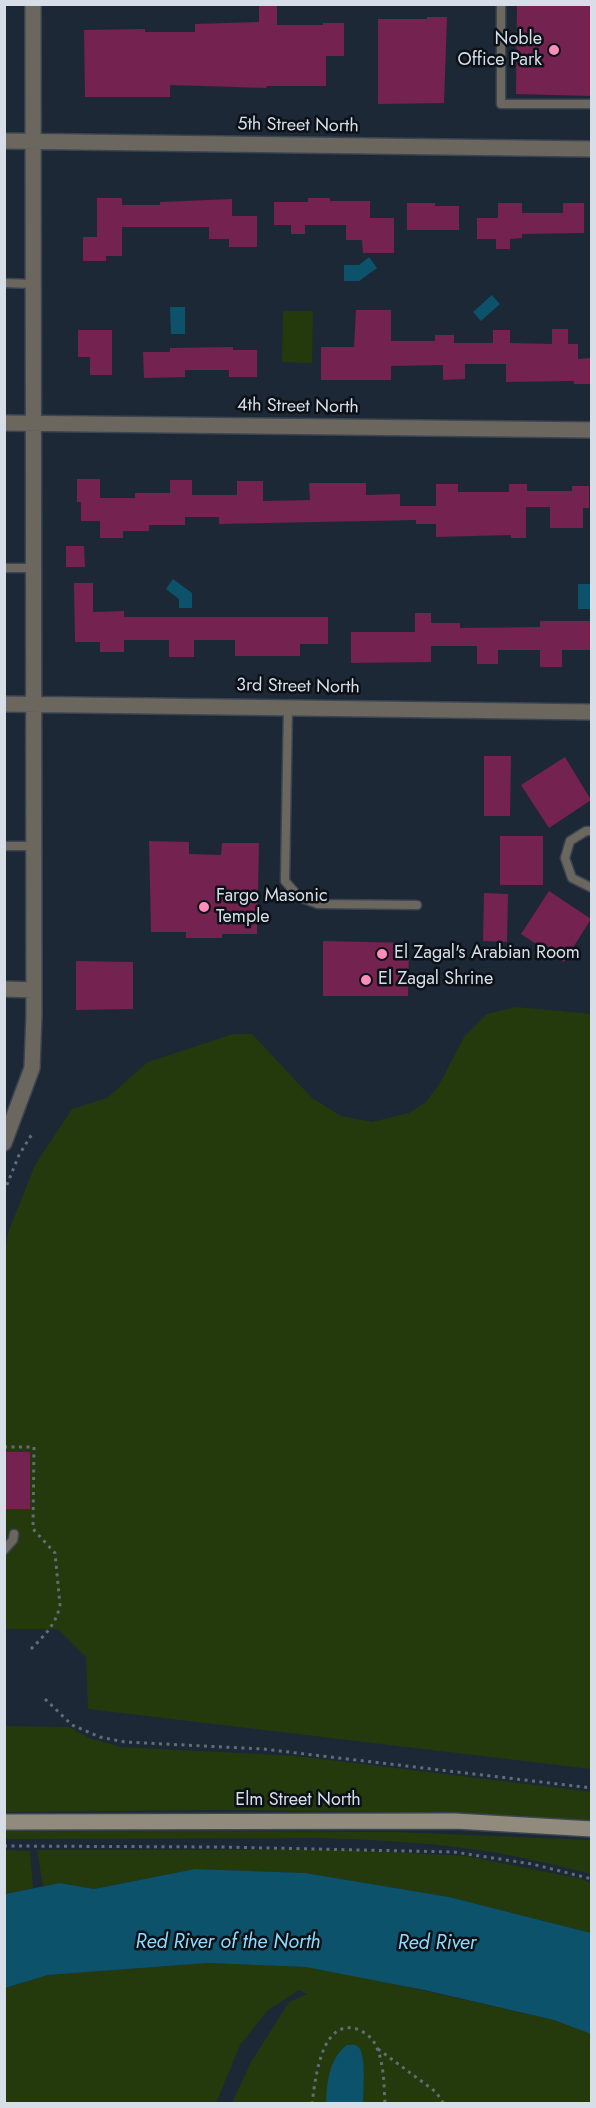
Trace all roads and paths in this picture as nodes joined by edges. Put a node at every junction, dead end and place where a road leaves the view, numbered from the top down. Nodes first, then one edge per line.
1 (33, 4) edge
2 (501, 4) edge
3 (591, 104) edge
4 (4, 141) edge
5 (33, 142) junction
6 (591, 149) edge
7 (4, 283) edge
8 (33, 284) junction
9 (4, 423) edge
10 (34, 423) junction
11 (591, 430) edge
12 (4, 568) edge
13 (33, 568) junction
14 (4, 704) edge
15 (33, 704) junction
16 (288, 706) junction
17 (591, 712) edge
18 (591, 831) edge
19 (4, 846) edge
20 (34, 846) junction
21 (591, 888) edge
22 (417, 905) dead end
23 (4, 989) edge
24 (34, 990) junction
25 (32, 1134) dead end
26 (6, 1135) edge
27 (4, 1192) edge
28 (4, 1447) edge
29 (14, 1534) dead end
30 (4, 1550) edge
31 (29, 1651) dead end
32 (45, 1700) dead end
33 (591, 1788) edge
34 (4, 1822) edge
35 (591, 1829) edge
36 (4, 1846) edge
37 (591, 1879) edge
38 (377, 2048) junction
39 (312, 2103) edge
40 (385, 2103) edge
41 (444, 2103) edge

1 - 5 street
2 - 3 lane
4 - 5 street, 5th Street North
5 - 6 street, 5th Street North
5 - 8 street
7 - 8 lane
8 - 10 street
9 - 10 street, 4th Street North
10 - 11 street, 4th Street North
10 - 13 street
12 - 13 lane
13 - 15 street
14 - 15 street, 3rd Street North
15 - 16 street, 3rd Street North
15 - 20 street
16 - 17 street, 3rd Street North
16 - 22 lane
18 - 21 lane
19 - 20 lane
20 - 24 street
23 - 24 street
24 - 26 street
25 - 27 path
28 - 31 path
29 - 30 lane
32 - 33 path
34 - 35 street, Elm Street North
36 - 37 path
38 - 39 path
38 - 40 path
38 - 41 path

